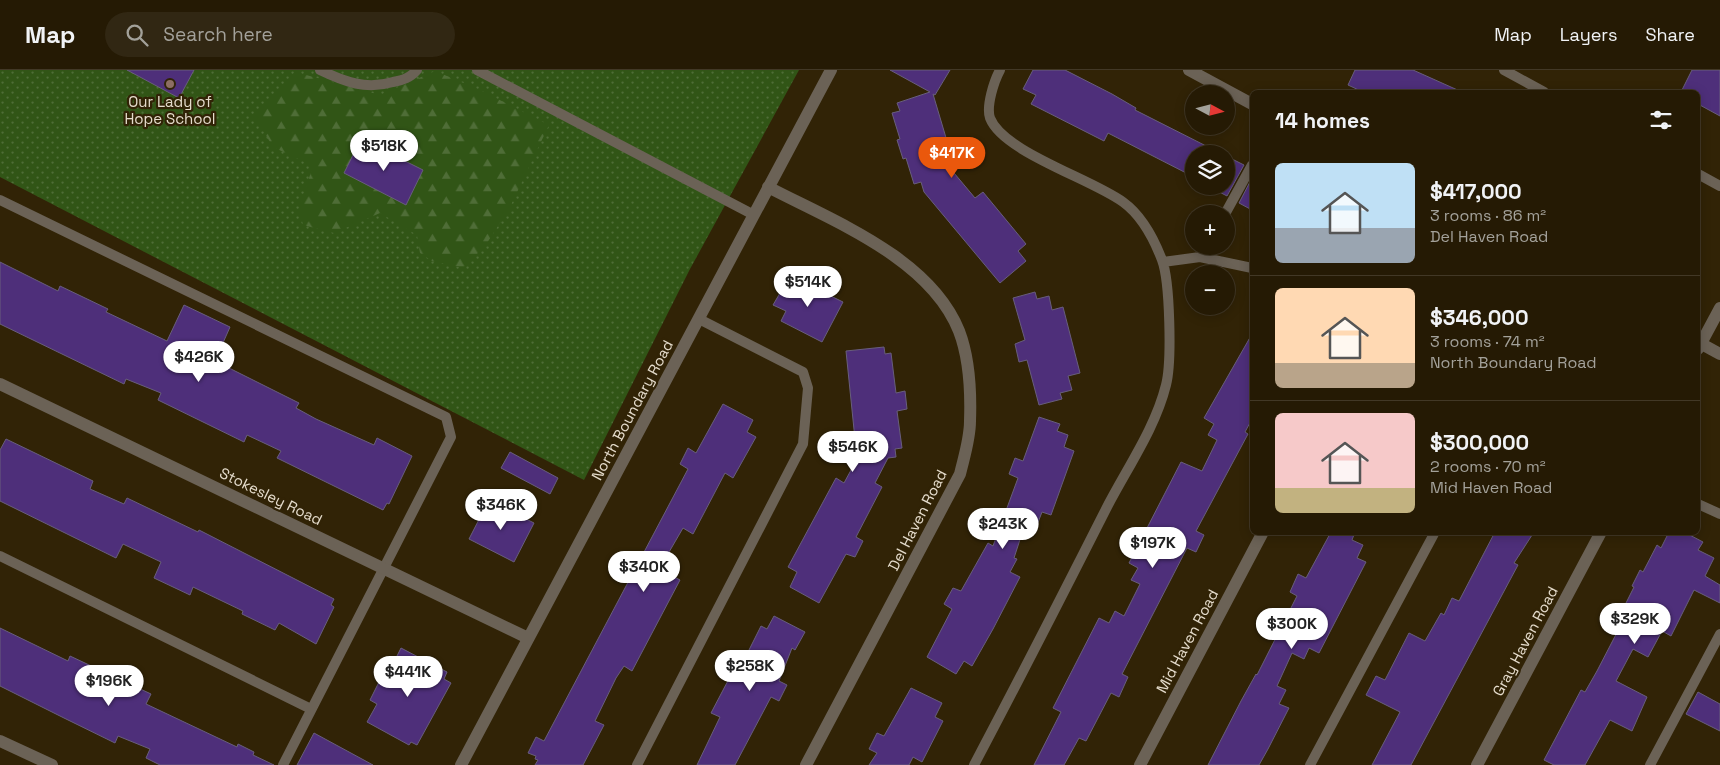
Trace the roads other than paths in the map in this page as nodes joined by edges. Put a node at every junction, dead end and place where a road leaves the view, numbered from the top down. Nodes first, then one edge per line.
1 (320, 70) edge
2 (417, 70) edge
3 (477, 70) edge
4 (831, 70) edge
5 (1000, 70) edge
6 (1189, 70) edge
7 (1504, 70) edge
8 (1540, 90) edge
9 (1250, 103) edge
10 (1250, 169) edge
11 (1700, 175) edge
12 (1720, 186) edge
13 (768, 187) junction
14 (0, 200) edge
15 (1230, 205) edge
16 (754, 215) junction
17 (1200, 257) joint
18 (1163, 262) junction
19 (1250, 268) edge
20 (1720, 308) edge
21 (699, 319) junction
22 (1700, 343) edge
23 (1700, 345) edge
24 (1720, 354) edge
25 (0, 384) edge
26 (1700, 505) edge
27 (1720, 514) edge
28 (1261, 535) edge
29 (1433, 535) edge
30 (1599, 535) edge
31 (0, 556) edge
32 (384, 569) junction
33 (1720, 634) edge
34 (528, 638) junction
35 (311, 709) junction
36 (0, 741) edge
37 (52, 765) edge
38 (282, 765) edge
39 (461, 765) edge
40 (637, 765) edge
41 (806, 765) edge
42 (974, 765) edge
43 (1140, 765) edge
44 (1310, 765) edge
45 (1477, 765) edge
46 (1650, 765) edge

1 - 2 lane
3 - 16 lane
4 - 13 street, North Boundary Road
5 - 18 lane
6 - 9 street
7 - 8 lane
10 - 15 lane
11 - 12 lane
13 - 16 street, North Boundary Road
13 - 41 street, Del Haven Road
14 - 32 lane
16 - 21 street, North Boundary Road
17 - 18 lane
17 - 19 lane
18 - 42 lane
20 - 22 street
21 - 34 street, North Boundary Road
21 - 40 lane
23 - 24 street
25 - 32 street, Stokesley Road
26 - 27 lane
28 - 43 street, Mid Haven Road
29 - 44 lane
30 - 45 street, Gray Haven Road
31 - 35 lane
32 - 34 street, Stokesley Road
32 - 35 lane
33 - 46 lane
34 - 39 street, North Boundary Road
35 - 38 lane
36 - 37 street

